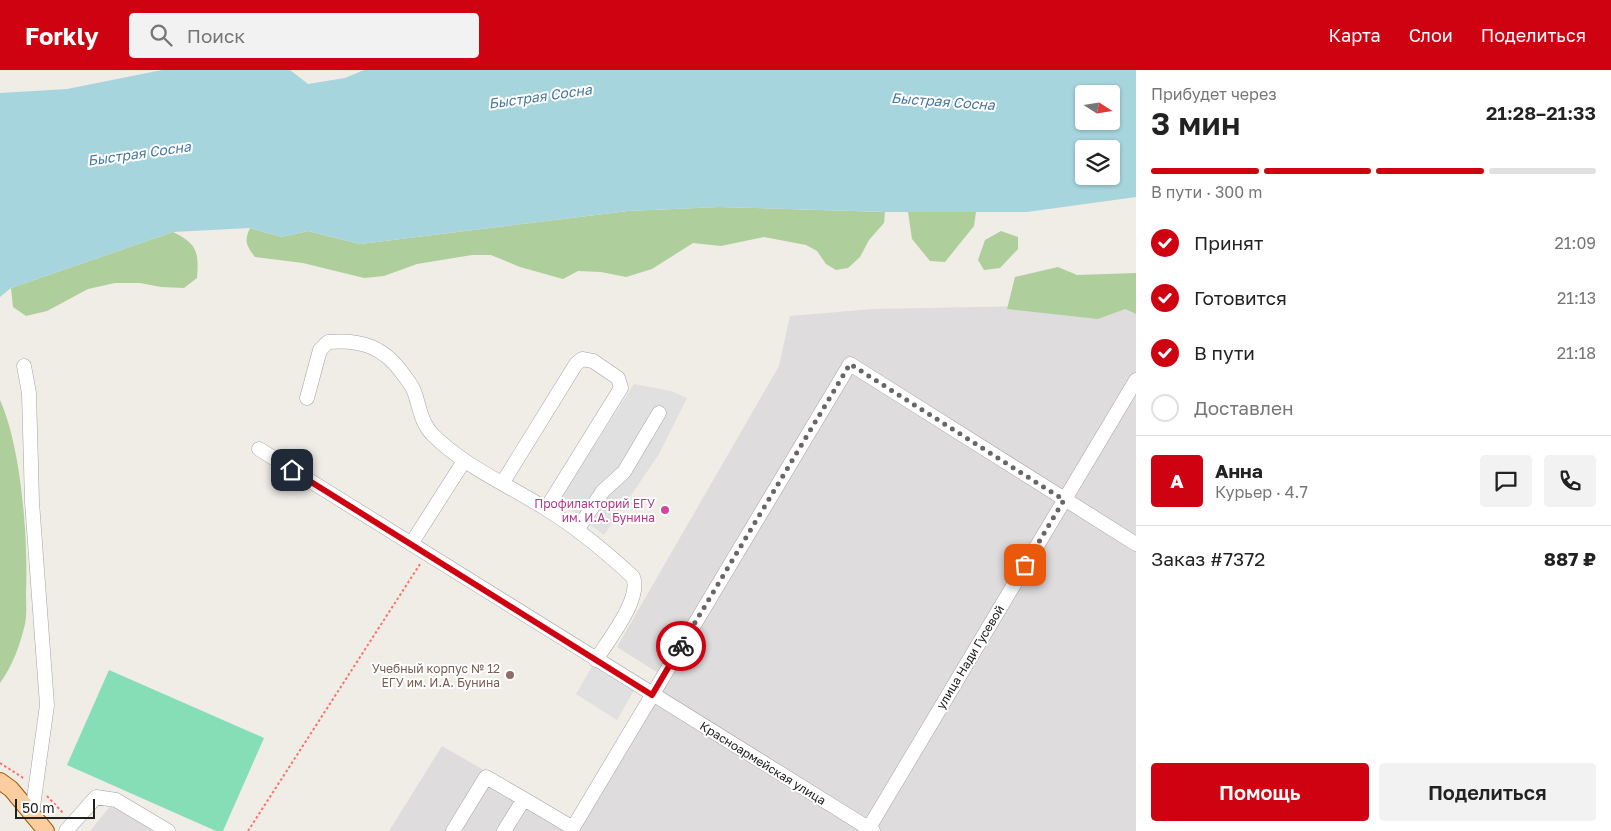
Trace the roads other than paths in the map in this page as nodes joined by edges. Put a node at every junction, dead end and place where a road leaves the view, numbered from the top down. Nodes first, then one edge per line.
1 (24, 366) dead end
2 (1136, 380) edge
3 (306, 398) dead end
4 (660, 413) dead end
5 (258, 449) dead end
6 (464, 460) junction
7 (502, 482) junction
8 (1064, 500) junction
9 (546, 509) junction
10 (577, 530) junction
11 (411, 544) junction
12 (1136, 544) edge
13 (596, 660) junction
14 (652, 695) junction
15 (0, 781) edge
16 (524, 799) junction
17 (32, 814) junction
18 (572, 829) edge
19 (869, 830) edge
20 (46, 831) edge
21 (66, 831) edge
22 (168, 831) edge
23 (453, 831) edge
24 (504, 831) edge

1 - 17 street
2 - 8 street, улица Нади Гусевой
3 - 6 street
4 - 10 street
5 - 11 street, Красноармейская улица
6 - 7 street
6 - 11 street
7 - 9 street
7 - 9 street
8 - 12 street
8 - 14 street
8 - 19 street, улица Нади Гусевой
9 - 10 street
10 - 13 street
11 - 13 street, Красноармейская улица
13 - 14 street, Красноармейская улица
14 - 18 street
14 - 19 street, Красноармейская улица
15 - 17 main road
16 - 18 street
16 - 23 street
16 - 24 street
17 - 20 main road
21 - 22 street

